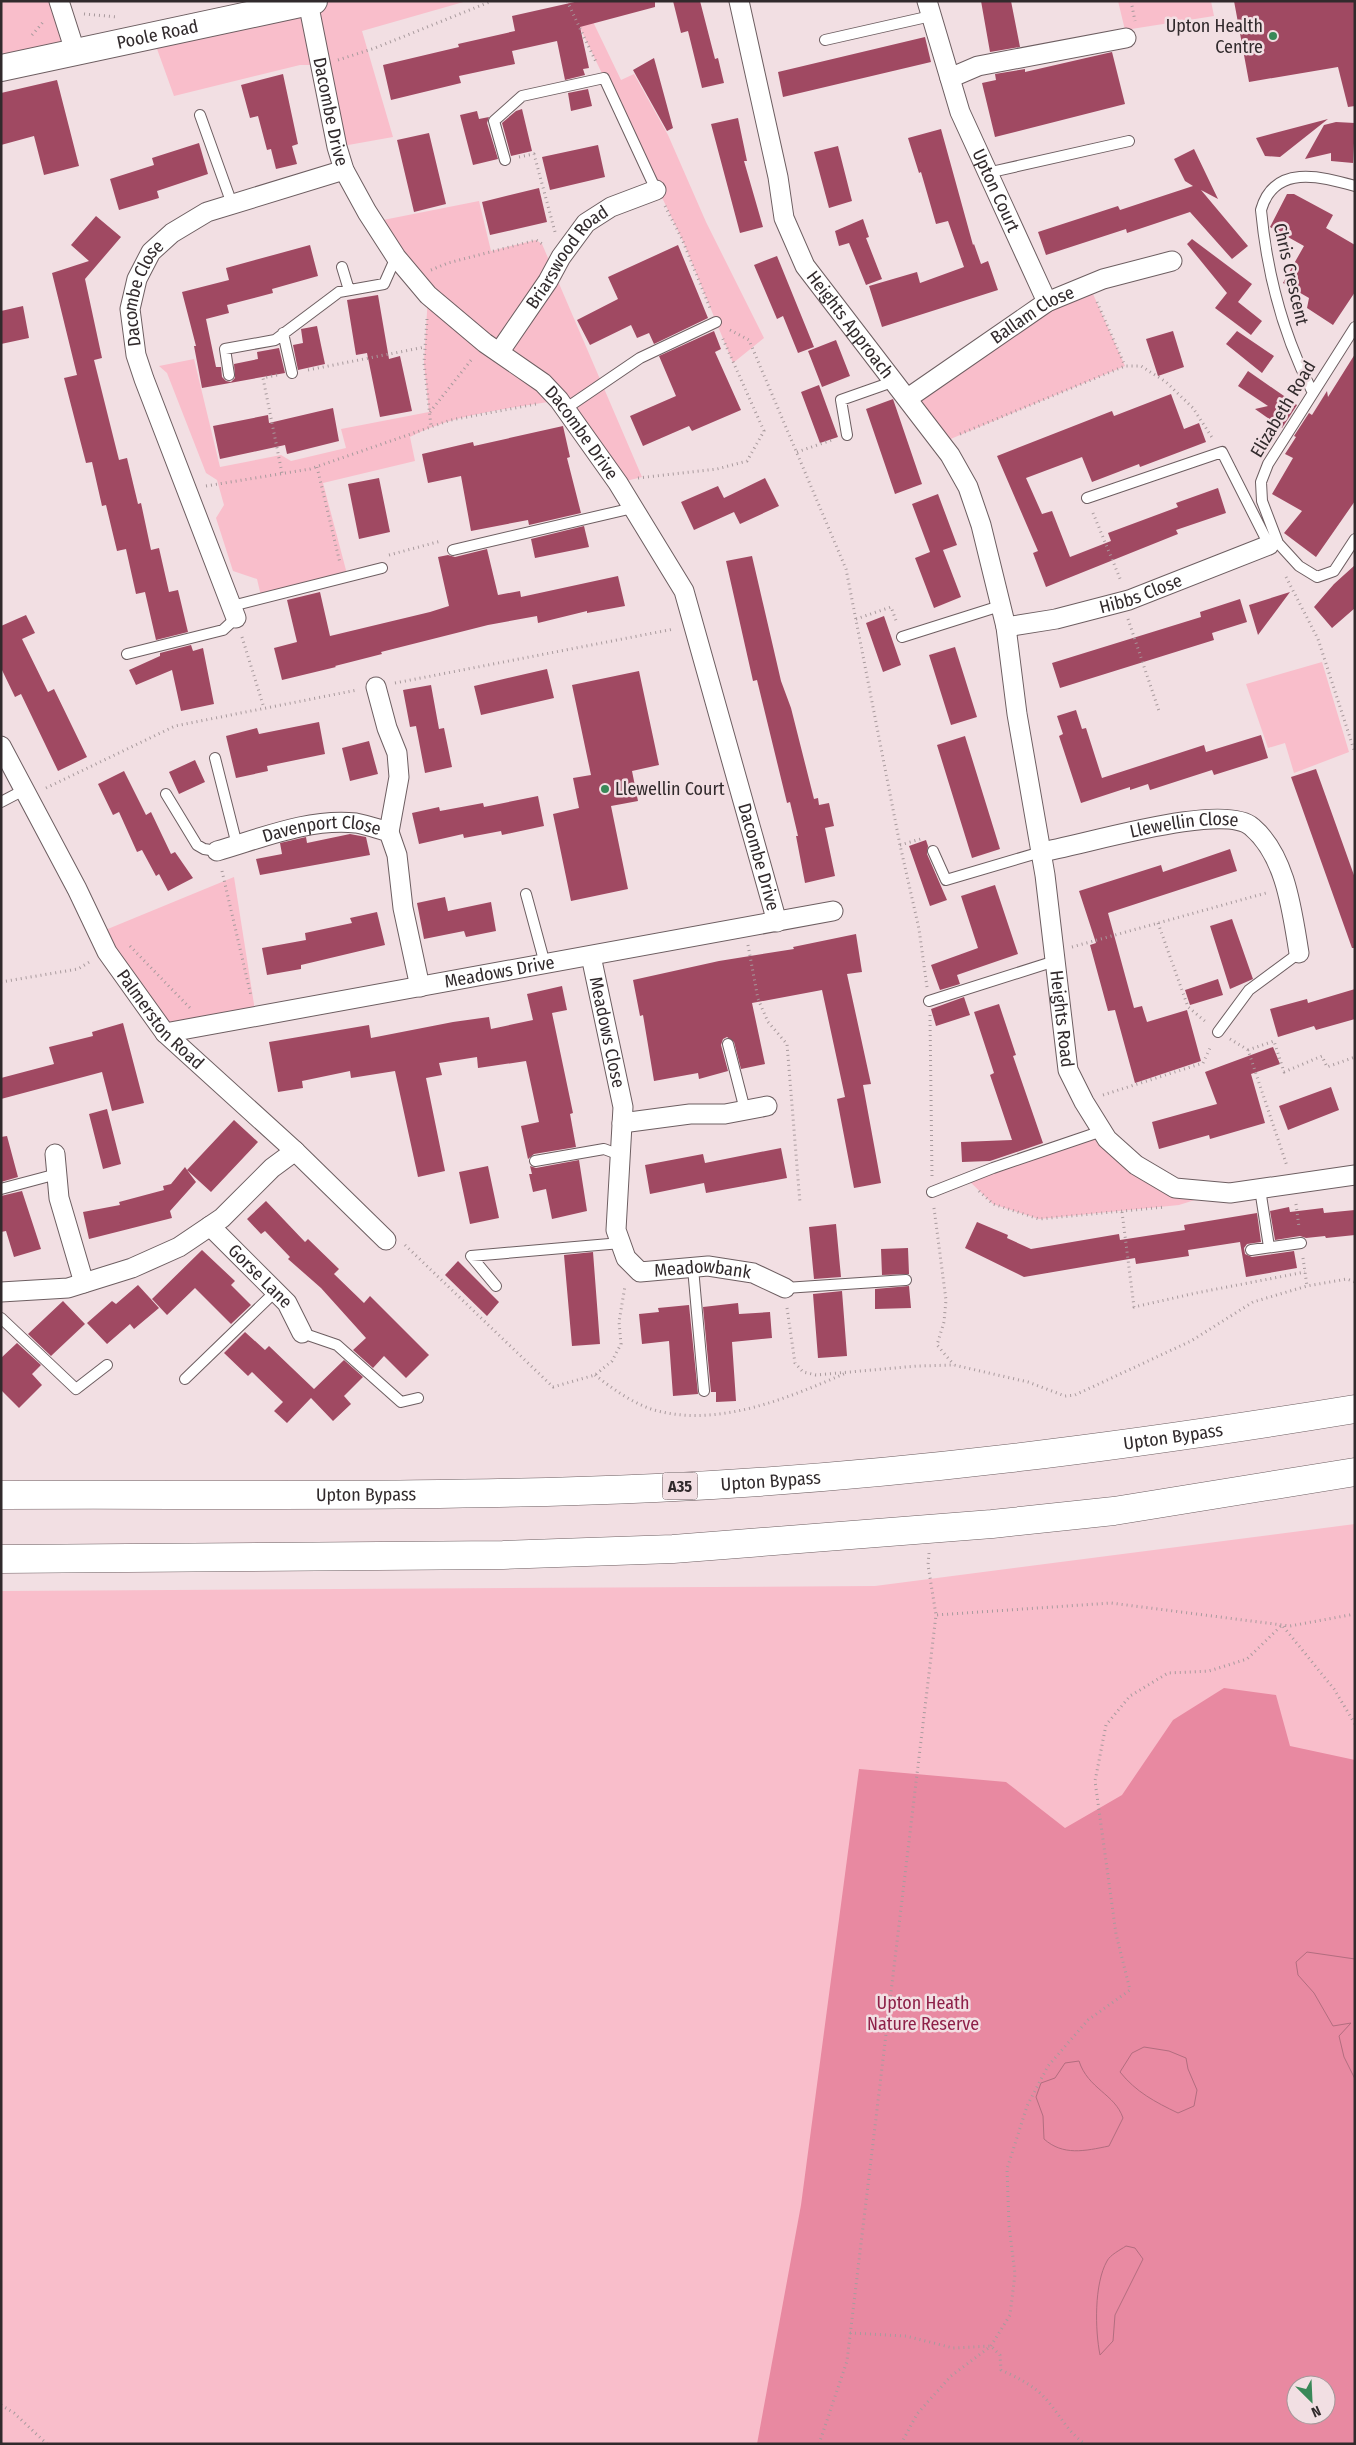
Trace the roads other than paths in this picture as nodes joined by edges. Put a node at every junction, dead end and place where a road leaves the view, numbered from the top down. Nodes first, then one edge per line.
1 (59, 1) edge
2 (739, 1) edge
3 (311, 2) edge
4 (929, 8) edge
5 (1132, 33) road end
6 (825, 40) dead end
7 (75, 51) junction
8 (1, 68) edge
9 (950, 78) junction
10 (200, 115) dead end
11 (1129, 141) dead end
12 (505, 160) road end
13 (344, 170) junction
14 (987, 173) junction
15 (1355, 186) edge
16 (656, 190) joint
17 (232, 204) junction
18 (396, 257) junction
19 (1172, 262) dead end
20 (342, 267) dead end
21 (349, 290) junction
22 (1047, 302) junction
23 (716, 322) road end
24 (1355, 327) edge
25 (283, 333) junction
26 (493, 347) junction
27 (292, 372) road end
28 (229, 375) dead end
29 (895, 381) junction
30 (1312, 391) junction
31 (908, 398) junction
32 (562, 404) junction
33 (847, 435) road end
34 (1087, 498) road end
35 (633, 508) junction
36 (1355, 539) edge
37 (1274, 544) junction
38 (454, 550) road end
39 (382, 568) road end
40 (1000, 606) junction
41 (234, 612) junction
42 (1006, 627) junction
43 (902, 637) road end
44 (127, 654) dead end
45 (376, 687) dead end
46 (1, 746) edge
47 (215, 758) dead end
48 (24, 790) junction
49 (166, 794) dead end
50 (1, 802) edge
51 (389, 832) junction
52 (237, 845) junction
53 (217, 851) joint
54 (933, 851) dead end
55 (1041, 852) junction
56 (526, 894) dead end
57 (833, 911) dead end
58 (777, 922) junction
59 (1299, 952) joint
60 (591, 956) junction
61 (1054, 957) junction
62 (545, 964) junction
63 (420, 987) junction
64 (929, 1001) road end
65 (1218, 1032) road end
66 (165, 1034) junction
67 (728, 1044) dead end
68 (767, 1106) dead end
69 (745, 1110) junction
70 (622, 1115) junction
71 (1102, 1131) junction
72 (294, 1151) junction
73 (55, 1154) dead end
74 (620, 1155) junction
75 (535, 1161) dead end
76 (57, 1174) junction
77 (1355, 1175) edge
78 (1, 1189) edge
79 (1260, 1189) junction
80 (932, 1192) road end
81 (210, 1226) junction
82 (386, 1240) road end
83 (620, 1243) junction
84 (1301, 1243) dead end
85 (1269, 1247) junction
86 (1251, 1250) dead end
87 (693, 1268) junction
88 (906, 1280) dead end
89 (84, 1283) junction
90 (496, 1286) dead end
91 (785, 1288) joint
92 (276, 1291) junction
93 (1, 1292) edge
94 (1, 1318) edge
95 (302, 1333) joint
96 (107, 1365) dead end
97 (185, 1379) dead end
98 (704, 1391) dead end
99 (418, 1398) dead end
100 (1355, 1409) edge
101 (1355, 1472) edge
102 (1, 1494) edge
103 (1, 1559) edge

1 - 7 street
2 - 29 street, Heights Approach
3 - 7 main road, Poole Road
3 - 13 street, Dacombe Drive
4 - 6 lane
4 - 9 street, Upton Court
5 - 9 street
7 - 8 main road, Poole Road
9 - 14 street, Upton Court
10 - 17 lane
11 - 14 lane
12 - 16 lane
13 - 17 street, Dacombe Close
13 - 18 street, Dacombe Drive
14 - 22 street, Upton Court
15 - 30 lane, Chris Crescent
16 - 26 street, Briarswood Road
17 - 41 street, Dacombe Close
18 - 21 lane
18 - 26 street, Dacombe Drive
19 - 22 street, Ballam Close
20 - 21 lane
21 - 25 lane
22 - 31 street, Ballam Close
23 - 32 lane
24 - 30 lane, Elizabeth Road
25 - 27 lane
25 - 28 lane
26 - 32 street, Dacombe Drive
29 - 31 street, Heights Approach
29 - 33 lane
30 - 37 lane, Elizabeth Road
31 - 40 street, Heights Approach
32 - 35 street, Dacombe Drive
34 - 37 lane
35 - 38 lane
35 - 58 street, Dacombe Drive
36 - 37 lane
37 - 42 street, Hibbs Close
39 - 41 lane
40 - 42 street, Heights Approach
40 - 43 lane
41 - 44 lane
42 - 55 street, Heights Road
45 - 51 street
46 - 48 street, Palmerston Road
47 - 52 lane
48 - 50 lane
48 - 66 street, Palmerston Road
49 - 53 lane
51 - 52 street, Davenport Close
51 - 63 street, Davenport Close
52 - 53 street, Davenport Close
54 - 55 lane
55 - 59 street, Llewellin Close
55 - 61 street, Heights Road
56 - 62 lane
57 - 58 street, Meadows Drive
58 - 60 street, Meadows Drive
59 - 65 lane
60 - 62 street, Meadows Drive
60 - 70 street, Meadows Close
61 - 64 lane
61 - 71 street, Heights Road
62 - 63 street, Meadows Drive
63 - 66 street, Meadows Drive
66 - 72 street, Palmerston Road
67 - 69 lane
68 - 69 street
69 - 70 street
70 - 74 street, Meadowbank
71 - 79 street, Heights Road
71 - 80 lane
72 - 81 street
72 - 82 street, Palmerston Road
73 - 76 street
74 - 75 lane
74 - 83 street, Meadowbank
76 - 78 lane
76 - 89 street
77 - 79 street, Heights Road
79 - 85 lane
81 - 89 street
81 - 92 street, Gorse Lane
83 - 87 street, Meadowbank
83 - 90 lane
84 - 85 lane
85 - 86 lane
87 - 91 street, Meadowbank
87 - 98 lane
88 - 91 lane
89 - 93 street
92 - 95 street, Gorse Lane
92 - 97 lane
94 - 96 lane
95 - 99 lane
100 - 102 highway, Upton Bypass / A35
101 - 103 highway

